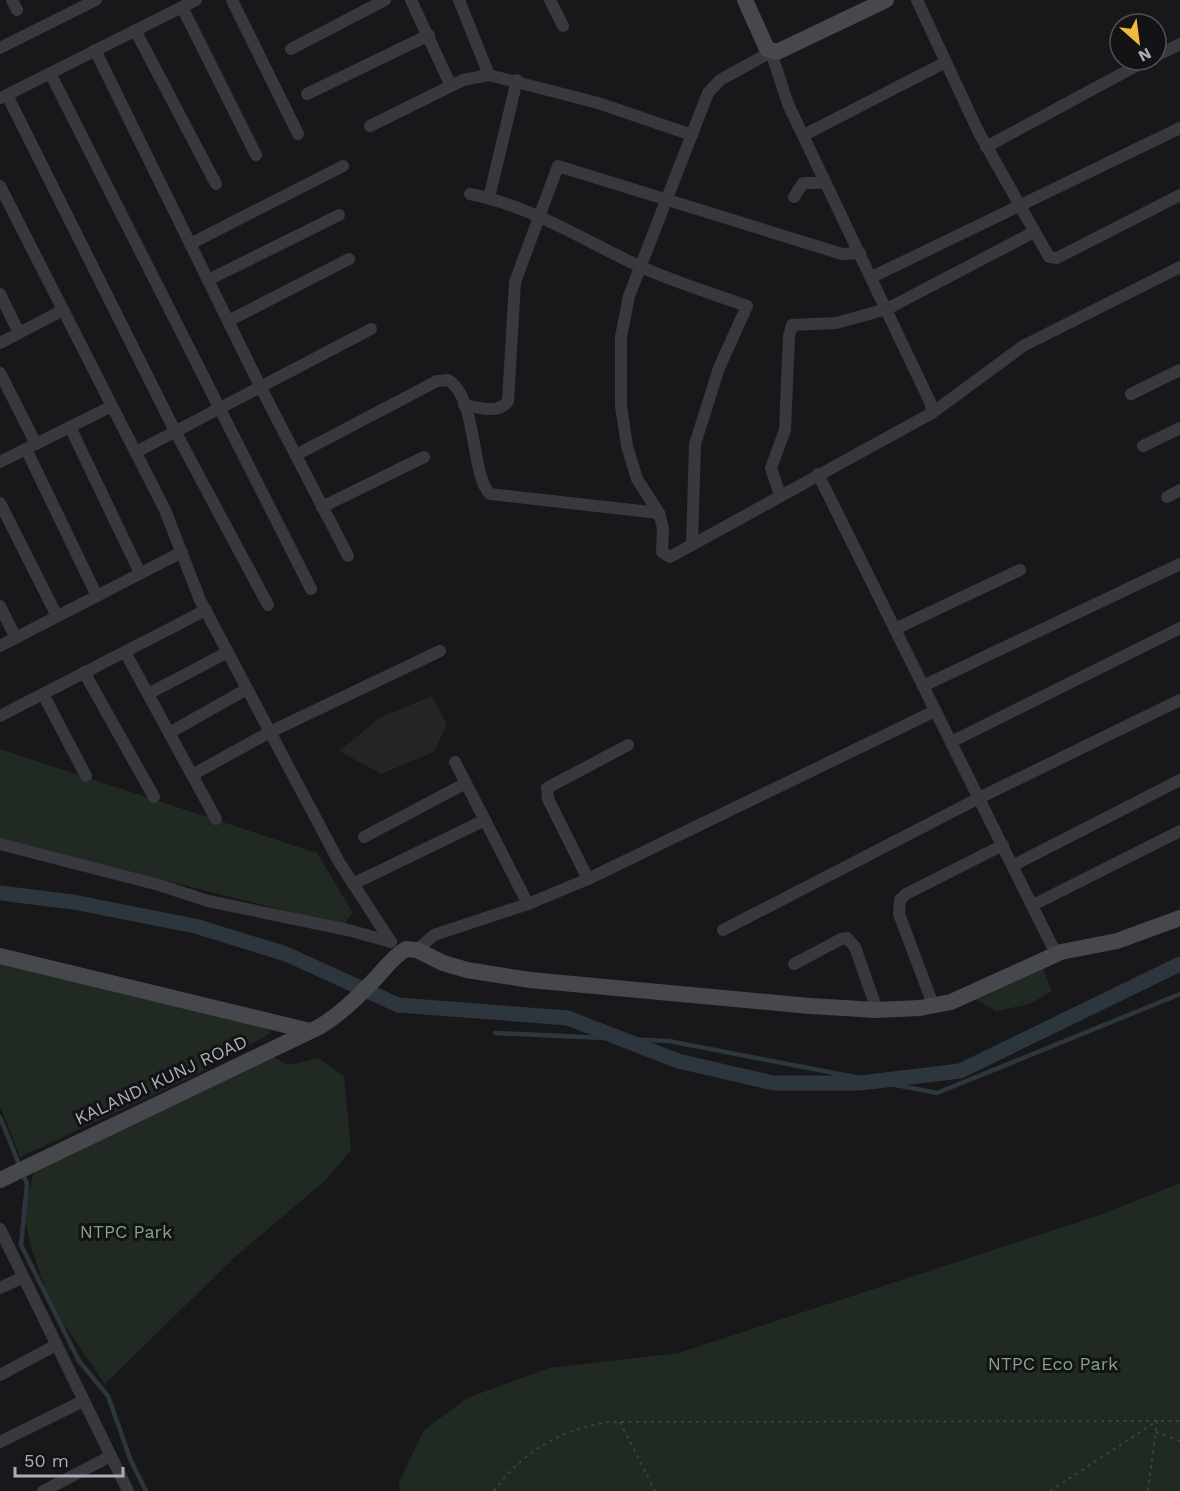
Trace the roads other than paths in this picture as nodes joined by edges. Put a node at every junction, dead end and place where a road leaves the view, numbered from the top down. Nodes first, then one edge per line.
1 (96, 0) edge
2 (196, 0) edge
3 (232, 0) edge
4 (385, 0) edge
5 (411, 0) edge
6 (459, 0) edge
7 (550, 0) edge
8 (745, 0) edge
9 (886, 0) edge
10 (917, 0) edge
11 (182, 7) junction
12 (563, 26) dead end
13 (135, 30) junction
14 (429, 35) junction
15 (0, 48) edge
16 (291, 49) dead end
17 (95, 50) junction
18 (771, 52) junction
19 (944, 63) junction
20 (1125, 72) edge
21 (50, 73) junction
22 (489, 75) junction
23 (516, 80) junction
24 (452, 86) junction
25 (307, 94) dead end
26 (4, 96) edge
27 (370, 126) dead end
28 (1180, 128) edge
29 (298, 134) dead end
30 (692, 135) junction
31 (804, 135) junction
32 (986, 147) junction
33 (256, 155) dead end
34 (343, 166) dead end
35 (826, 183) junction
36 (216, 184) dead end
37 (0, 186) edge
38 (470, 194) dead end
39 (1180, 195) edge
40 (794, 197) dead end
41 (489, 198) junction
42 (667, 198) junction
43 (1020, 206) junction
44 (339, 215) dead end
45 (539, 216) junction
46 (1034, 232) junction
47 (190, 244) junction
48 (860, 253) junction
49 (349, 259) dead end
50 (640, 267) junction
51 (1180, 267) edge
52 (872, 277) junction
53 (208, 280) junction
54 (0, 294) edge
55 (887, 309) junction
56 (63, 310) junction
57 (228, 321) junction
58 (371, 329) dead end
59 (19, 333) junction
60 (0, 343) edge
61 (1180, 370) edge
62 (0, 373) edge
63 (260, 386) junction
64 (1131, 394) dead end
65 (464, 405) junction
66 (112, 406) junction
67 (218, 408) junction
68 (932, 413) junction
69 (70, 427) junction
70 (1180, 428) edge
71 (175, 431) junction
72 (1143, 446) dead end
73 (31, 447) junction
74 (136, 453) junction
75 (296, 455) junction
76 (424, 457) dead end
77 (0, 462) edge
78 (818, 474) junction
79 (1180, 490) edge
80 (780, 495) junction
81 (1167, 497) dead end
82 (0, 503) edge
83 (322, 507) junction
84 (659, 513) junction
85 (692, 545) junction
86 (182, 552) junction
87 (348, 556) dead end
88 (1180, 564) edge
89 (1020, 570) dead end
90 (140, 573) junction
91 (311, 589) dead end
92 (98, 596) junction
93 (268, 605) dead end
94 (0, 606) edge
95 (206, 610) junction
96 (57, 616) junction
97 (1180, 628) edge
98 (895, 629) junction
99 (16, 638) junction
100 (0, 646) edge
101 (125, 651) junction
102 (440, 651) dead end
103 (228, 652) junction
104 (84, 672) junction
105 (923, 686) junction
106 (248, 689) junction
107 (43, 694) junction
108 (148, 694) junction
109 (1180, 700) edge
110 (934, 711) junction
111 (0, 716) edge
112 (270, 732) junction
113 (169, 733) junction
114 (951, 742) junction
115 (628, 745) dead end
116 (455, 762) dead end
117 (192, 774) junction
118 (87, 776) dead end
119 (1180, 780) edge
120 (466, 783) junction
121 (154, 797) dead end
122 (979, 798) junction
123 (216, 819) dead end
124 (485, 820) junction
125 (1180, 831) edge
126 (364, 837) dead end
127 (0, 844) edge
128 (1003, 845) junction
129 (1014, 865) junction
130 (588, 879) junction
131 (353, 884) junction
132 (528, 904) junction
133 (1033, 905) junction
134 (1180, 918) edge
135 (723, 930) dead end
136 (405, 947) junction
137 (1056, 954) junction
138 (0, 956) edge
139 (794, 964) dead end
140 (934, 1006) junction
141 (877, 1010) junction
142 (310, 1031) junction
143 (9, 1173) edge
144 (0, 1229) edge
145 (23, 1276) junction
146 (0, 1288) edge
147 (56, 1345) junction
148 (0, 1374) edge
149 (83, 1401) junction
150 (0, 1442) edge
151 (111, 1456) junction
152 (43, 1491) edge
153 (128, 1491) edge

1 - 15 street
2 - 11 street
3 - 29 street
4 - 16 street
5 - 14 street
6 - 22 street
7 - 12 street
8 - 18 street
9 - 18 street
10 - 19 street
11 - 13 street
11 - 33 street
13 - 17 street
13 - 36 street
14 - 24 street
14 - 25 street
17 - 21 street
17 - 47 street
18 - 30 street
18 - 31 street
19 - 31 street
19 - 32 street
20 - 32 street
21 - 26 street
21 - 67 street
22 - 23 street
22 - 24 street
23 - 30 street
23 - 41 street
24 - 27 street
26 - 71 street
28 - 43 street
30 - 42 street
31 - 35 street
32 - 43 street
34 - 47 street
35 - 40 street
35 - 48 street
37 - 56 street
38 - 41 street
39 - 46 street
41 - 45 street
42 - 45 street
42 - 48 street
42 - 50 street
43 - 46 street
43 - 52 street
44 - 53 street
45 - 50 street
45 - 65 street
46 - 55 street
47 - 53 street
48 - 52 street
49 - 57 street
50 - 84 street
50 - 85 street
51 - 68 street
52 - 55 street
53 - 57 street
54 - 59 street
55 - 68 street
55 - 80 street
56 - 59 street
56 - 66 street
57 - 63 street
58 - 63 street
59 - 60 street
61 - 64 street
62 - 73 street
63 - 67 street
63 - 75 street
65 - 75 street
65 - 84 street
66 - 69 street
66 - 74 street
67 - 71 street
67 - 91 street
68 - 78 street
69 - 73 street
69 - 90 street
70 - 72 street
71 - 74 street
71 - 93 street
73 - 77 street
73 - 92 street
74 - 86 street
75 - 83 street
76 - 83 street
78 - 80 street
78 - 98 street
79 - 81 street
80 - 85 street
82 - 96 street
83 - 87 street
84 - 85 street
86 - 90 street
86 - 95 street
88 - 105 street
89 - 98 street
90 - 92 street
92 - 96 street
94 - 99 street
95 - 101 street
95 - 103 street
96 - 99 street
97 - 114 street
98 - 105 street
99 - 100 street
101 - 104 street
101 - 108 street
102 - 112 street
103 - 106 street
103 - 108 street
104 - 107 street
104 - 121 street
105 - 110 street
106 - 112 street
106 - 113 street
107 - 111 street
107 - 118 street
108 - 113 street
109 - 122 street
110 - 114 street
110 - 130 street
112 - 117 street
112 - 131 street
113 - 117 street
114 - 122 street
115 - 130 street
116 - 120 street
117 - 123 street
119 - 129 street
120 - 124 street
120 - 126 street
122 - 128 street
122 - 135 street
124 - 131 street
124 - 132 street
125 - 133 street
127 - 136 street
128 - 129 street
128 - 140 street
129 - 133 street
130 - 132 street
131 - 136 street
132 - 136 street
133 - 137 street
134 - 137 street
136 - 141 street
136 - 142 street, KALANDI KUNJ ROAD
137 - 140 street
138 - 142 street
139 - 141 street
140 - 141 street
142 - 143 street, KALANDI KUNJ ROAD
144 - 145 street
145 - 146 street
145 - 147 street
147 - 148 street
147 - 149 street
149 - 150 street
149 - 151 street
151 - 152 street
151 - 153 street

